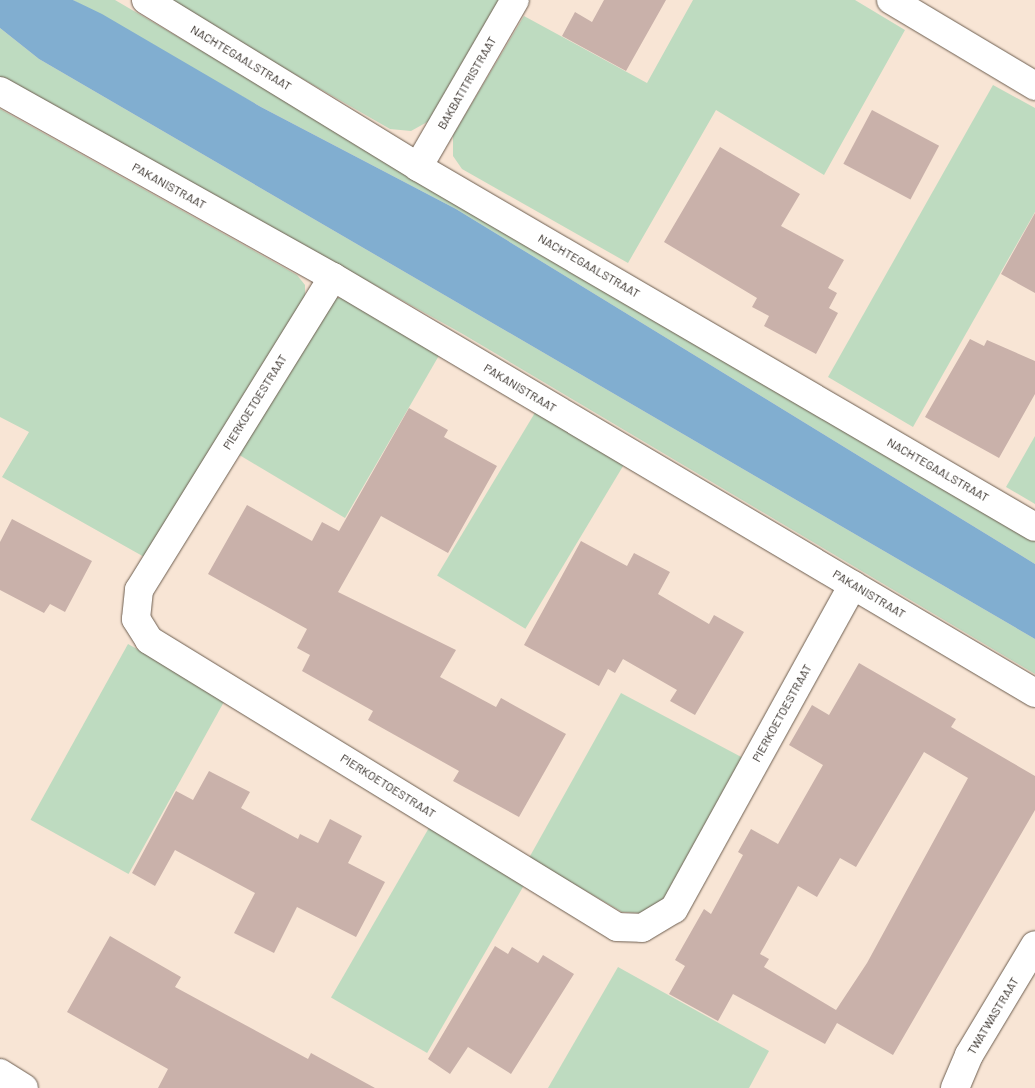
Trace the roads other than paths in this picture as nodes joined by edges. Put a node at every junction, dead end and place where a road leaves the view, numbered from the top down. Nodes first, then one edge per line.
1 (146, 0) edge
2 (515, 0) edge
3 (891, 0) edge
4 (1035, 86) edge
5 (0, 91) edge
6 (418, 167) junction
7 (333, 277) junction
8 (1035, 527) edge
9 (853, 585) junction
10 (1035, 693) edge
11 (1035, 946) edge
12 (0, 1073) edge
13 (24, 1088) edge
14 (955, 1088) edge

1 - 6 street, NACHTEGAALSTRAAT
2 - 6 street, BAKBATITRISTRAAT
3 - 4 street
5 - 7 street, PAKANISTRAAT
6 - 8 street, NACHTEGAALSTRAAT
7 - 9 street, PAKANISTRAAT
7 - 9 street, PIERKOETOESTRAAT
9 - 10 street, PAKANISTRAAT
11 - 14 street, TWATWASTRAAT
12 - 13 street

